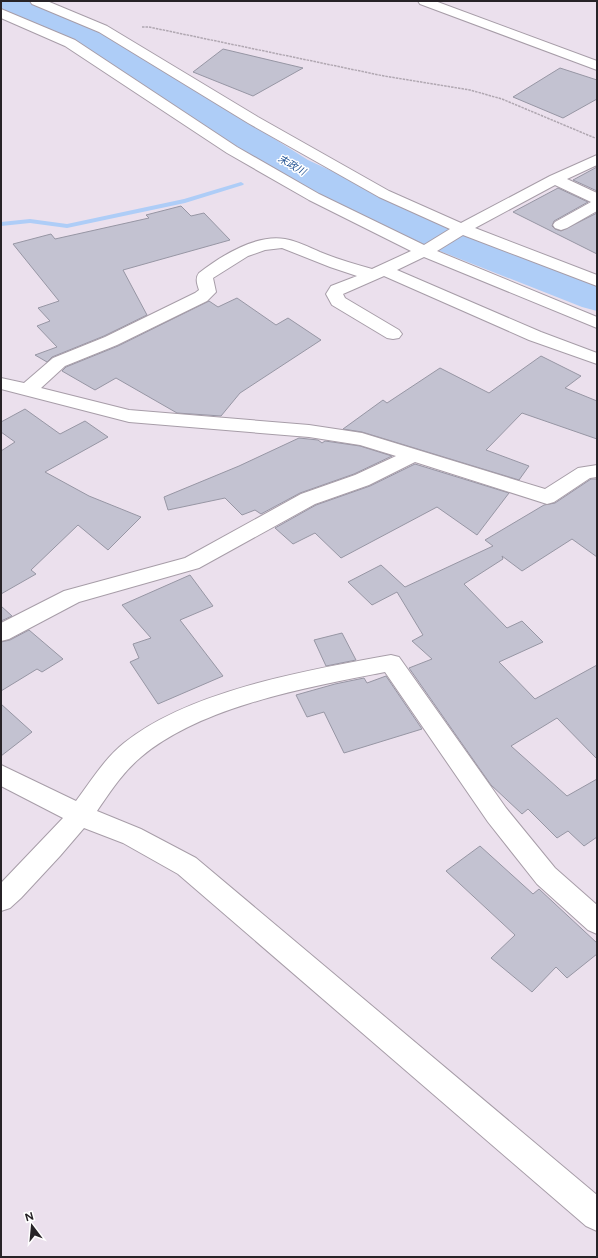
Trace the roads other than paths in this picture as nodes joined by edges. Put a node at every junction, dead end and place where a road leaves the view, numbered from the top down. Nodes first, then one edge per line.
1 (36, 1) edge
2 (72, 1) edge
3 (424, 1) edge
4 (51, 8) junction
5 (1, 13) edge
6 (597, 66) edge
7 (597, 158) edge
8 (555, 179) junction
9 (597, 199) edge
10 (597, 205) edge
11 (561, 225) dead end
12 (459, 230) junction
13 (429, 248) junction
14 (379, 272) junction
15 (597, 281) edge
16 (597, 323) edge
17 (393, 334) dead end
18 (597, 360) edge
19 (10, 388) edge
20 (414, 455) junction
21 (597, 471) edge
22 (1, 633) edge
23 (1, 775) edge
24 (80, 815) junction
25 (1, 900) edge
26 (597, 922) edge
27 (597, 1215) edge

1 - 4 street
2 - 4 street
3 - 6 street
4 - 12 street
5 - 13 street
7 - 8 street
8 - 9 street
8 - 12 street
10 - 11 street
12 - 13 street
12 - 15 street
13 - 14 street
13 - 16 street
14 - 17 street
14 - 18 street
14 - 19 street
19 - 20 street
20 - 21 street
20 - 22 street
23 - 24 street
24 - 25 street
24 - 26 street
24 - 27 street

